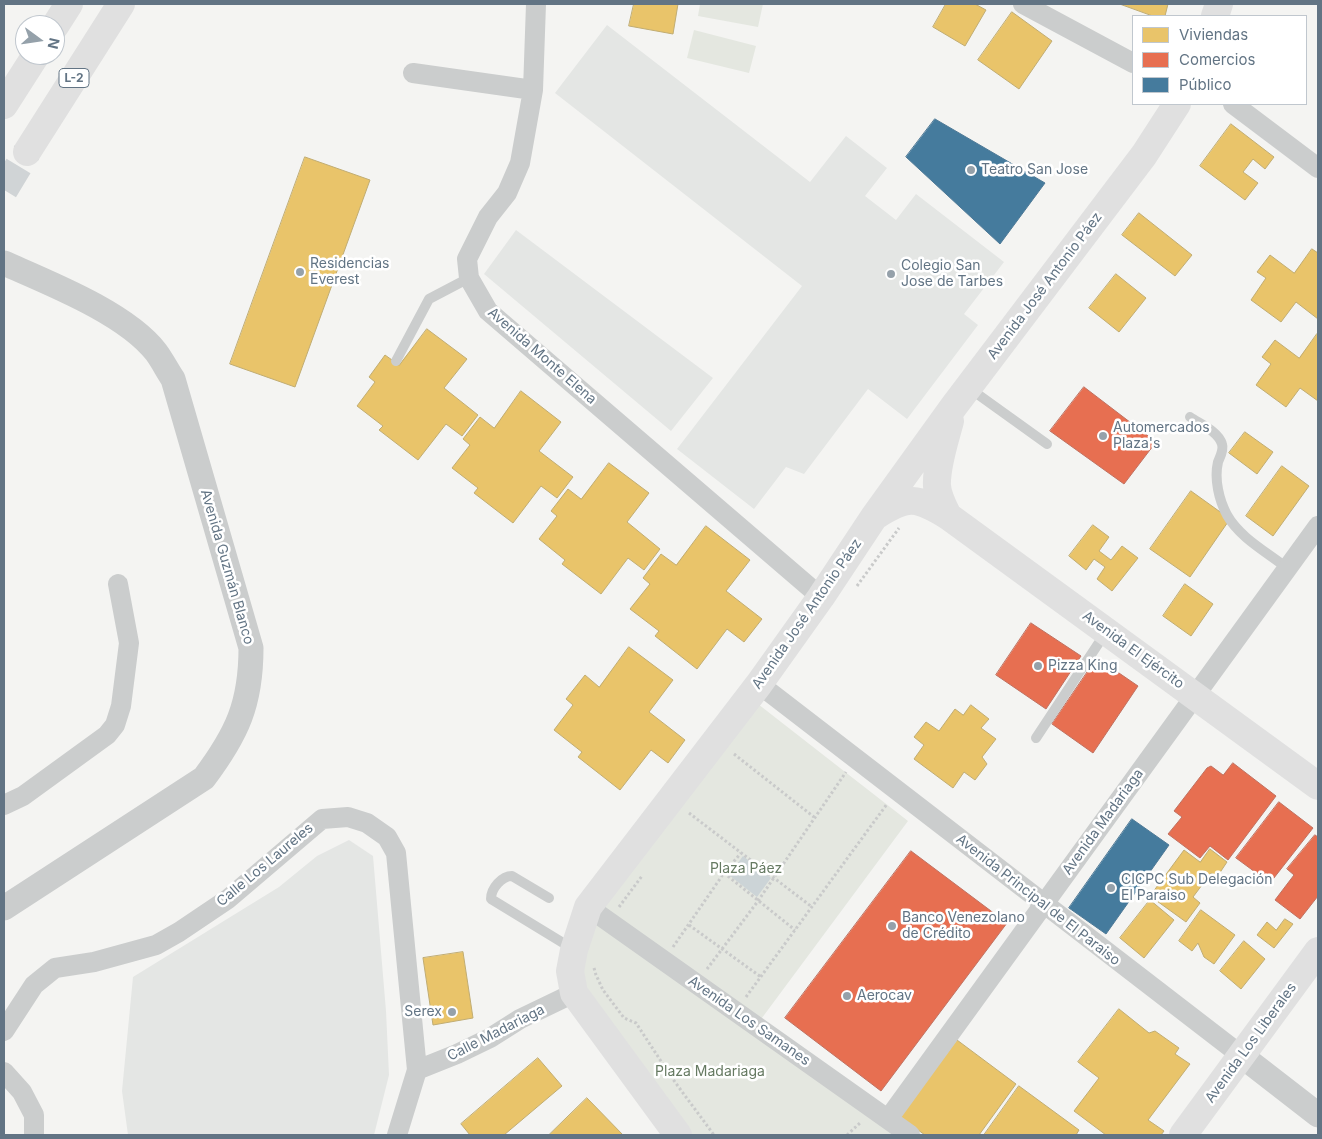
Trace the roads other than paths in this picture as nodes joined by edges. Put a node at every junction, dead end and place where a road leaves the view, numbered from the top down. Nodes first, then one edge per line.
1 (69, 4) edge
2 (120, 4) edge
3 (536, 4) edge
4 (1023, 4) edge
5 (62, 15) edge
6 (1132, 62) edge
7 (29, 65) edge
8 (413, 73) dead end
9 (533, 90) junction
10 (4, 104) edge
11 (1176, 105) edge
12 (1234, 105) edge
13 (27, 152) tunnel mouth
14 (1318, 168) edge
15 (4, 263) edge
16 (469, 278) junction
17 (396, 361) dead end
18 (961, 396) junction
19 (1190, 417) dead end
20 (1047, 444) dead end
21 (948, 516) junction
22 (874, 517) junction
23 (1318, 526) edge
24 (1287, 568) junction
25 (118, 584) dead end
26 (821, 597) junction
27 (1106, 631) junction
28 (759, 684) junction
29 (1195, 695) junction
30 (1036, 738) dead end
31 (1318, 786) edge
32 (4, 805) edge
33 (549, 898) dead end
34 (1043, 904) junction
35 (4, 908) edge
36 (588, 908) junction
37 (1318, 951) edge
38 (584, 956) junction
39 (574, 993) junction
40 (4, 1030) edge
41 (1242, 1056) junction
42 (417, 1070) junction
43 (4, 1072) edge
44 (1318, 1114) edge
45 (888, 1119) junction
46 (34, 1135) edge
47 (397, 1135) edge
48 (678, 1135) edge
49 (910, 1135) edge
50 (1183, 1135) edge

1 - 5 main road
2 - 13 main road, L-2
3 - 9 street
4 - 6 street
7 - 10 main road
8 - 9 street
9 - 16 street
11 - 18 main road, Avenida José Antonio Páez
12 - 14 street
15 - 35 street, Avenida Guzmán Blanco
16 - 17 lane
16 - 26 street, Avenida Monte Elena
18 - 20 lane
18 - 21 main road
18 - 22 main road, Avenida José Antonio Páez
19 - 24 lane
21 - 22 main road, Avenida El Ejército
21 - 27 main road, Avenida El Ejército
22 - 26 main road, Avenida José Antonio Páez
23 - 24 street, Avenida Madariaga
24 - 29 street, Avenida Madariaga
25 - 32 street
26 - 28 main road, Avenida José Antonio Páez
27 - 29 main road, Avenida El Ejército
27 - 30 lane
28 - 34 street, Avenida Principal de El Paraiso
28 - 36 main road, Avenida José Antonio Páez
29 - 31 main road, Avenida El Ejército
29 - 34 street, Avenida Madariaga
33 - 38 lane
34 - 41 street, Avenida Principal de El Paraiso
34 - 45 street, Avenida Madariaga
36 - 38 main road, Avenida José Antonio Páez
36 - 45 street, Avenida Los Samanes
37 - 41 main road, Avenida Los Liberales
38 - 39 main road, Avenida José Antonio Páez
39 - 42 street, Calle Madariaga
39 - 48 main road, Avenida José Antonio Páez
40 - 42 street, Calle Los Laureles
41 - 44 street, Avenida Principal de El Paraiso
41 - 50 main road, Avenida Los Liberales
42 - 47 street
43 - 46 street
45 - 49 street, Avenida Los Samanes

